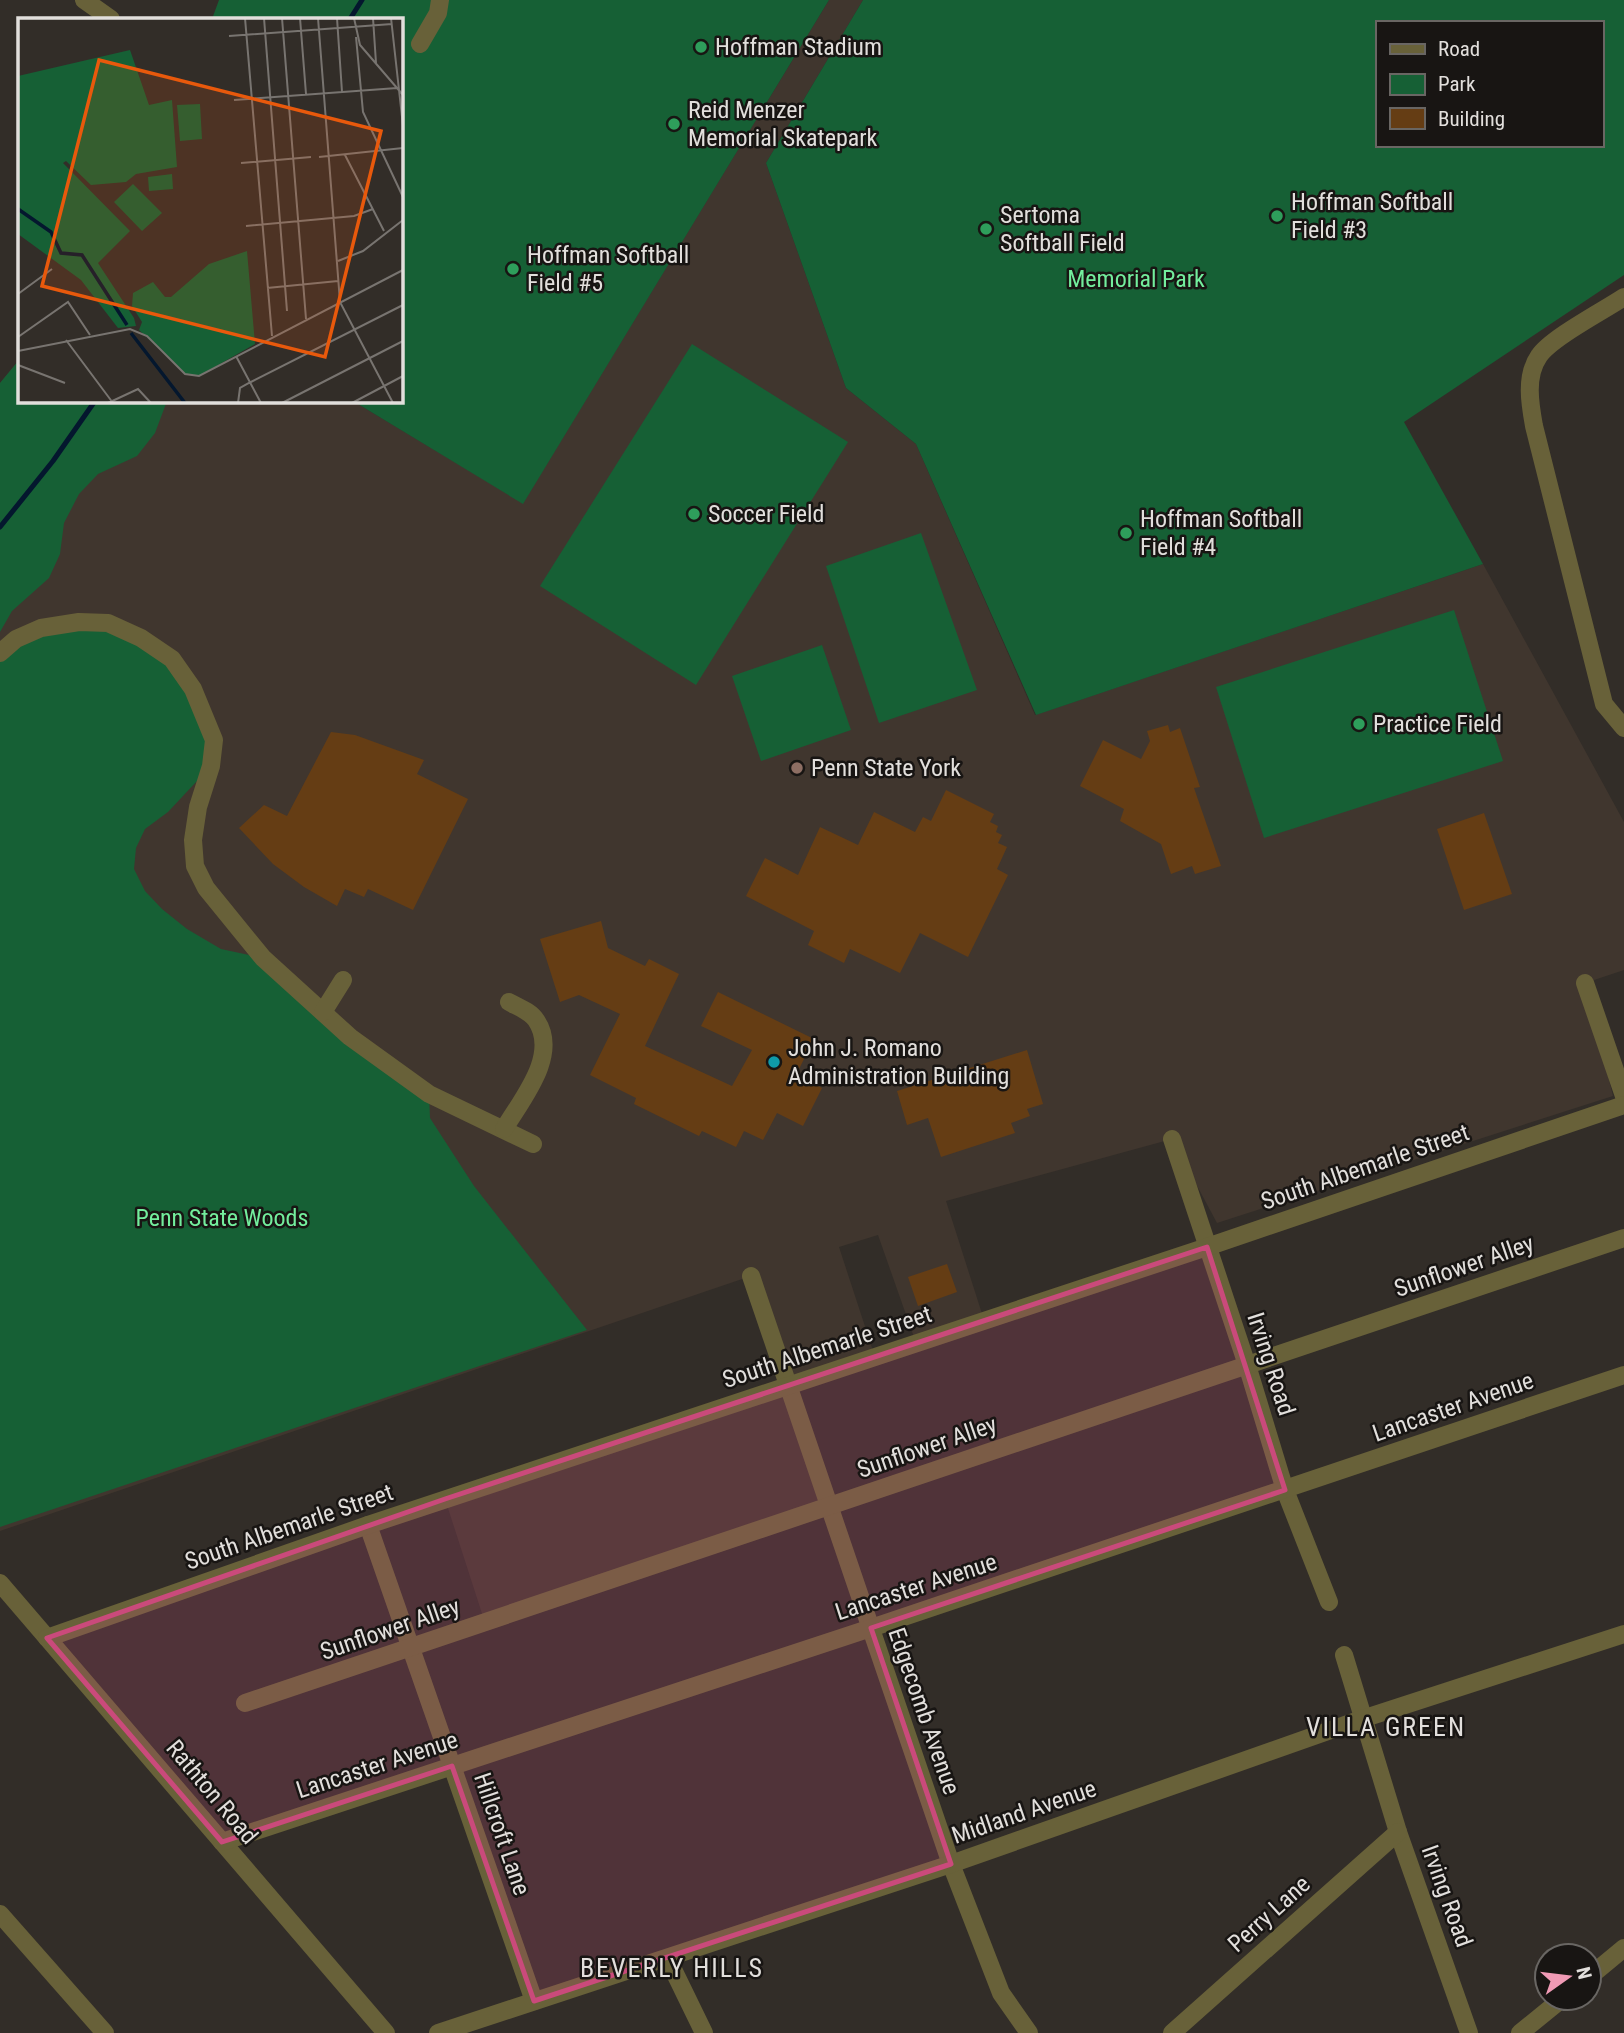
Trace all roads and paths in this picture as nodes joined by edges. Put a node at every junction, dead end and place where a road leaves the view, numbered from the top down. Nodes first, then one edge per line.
1 (84, 0) edge
2 (440, 0) edge
3 (110, 18) edge
4 (420, 44) dead end
5 (1623, 303) edge
6 (0, 653) edge
7 (1624, 728) edge
8 (342, 980) dead end
9 (1585, 983) dead end
10 (509, 1002) dead end
11 (323, 1012) junction
12 (1624, 1096) edge
13 (1624, 1105) edge
14 (504, 1129) junction
15 (1172, 1139) dead end
16 (533, 1144) dead end
17 (1624, 1238) edge
18 (1207, 1247) junction
19 (751, 1276) dead end
20 (1247, 1365) junction
21 (1624, 1375) edge
22 (788, 1385) junction
23 (1285, 1490) junction
24 (828, 1506) junction
25 (368, 1525) junction
26 (0, 1583) edge
27 (1329, 1602) dead end
28 (871, 1629) junction
29 (1624, 1634) edge
30 (47, 1638) junction
31 (411, 1648) junction
32 (1344, 1655) dead end
33 (245, 1703) dead end
34 (1362, 1719) junction
35 (452, 1766) junction
36 (1398, 1832) junction
37 (222, 1842) junction
38 (951, 1864) junction
39 (0, 1914) edge
40 (1624, 1948) edge
41 (668, 1959) junction
42 (1603, 1965) edge
43 (534, 2001) junction
44 (1546, 2012) edge
45 (105, 2033) edge
46 (386, 2033) edge
47 (438, 2033) edge
48 (704, 2033) edge
49 (1029, 2033) edge
50 (1171, 2033) edge
51 (1469, 2033) edge
52 (1520, 2033) edge

1 - 3 street
2 - 4 street
5 - 7 street
6 - 11 street
8 - 11 street
9 - 12 street
10 - 14 street
11 - 14 street
13 - 18 street, South Albemarle Street
14 - 16 street
15 - 18 street, Irving Road
17 - 20 street, Sunflower Alley
18 - 20 street, Irving Road
18 - 22 street, South Albemarle Street
19 - 22 street, Edgecomb Avenue
20 - 23 street, Irving Road
20 - 24 street, Sunflower Alley
21 - 23 street, Lancaster Avenue
22 - 24 street, Edgecomb Avenue
22 - 25 street, South Albemarle Street
23 - 27 street, Irving Road
23 - 28 street, Lancaster Avenue
24 - 28 street, Edgecomb Avenue
24 - 31 street, Sunflower Alley
25 - 30 street, South Albemarle Street
25 - 31 street, Hillcroft Lane
26 - 30 street, Rathton Road
28 - 35 street, Lancaster Avenue
28 - 38 street, Edgecomb Avenue
29 - 34 street, Midland Avenue
30 - 37 street, Rathton Road
31 - 33 street, Sunflower Alley
31 - 35 street, Hillcroft Lane
32 - 34 street, Irving Road
34 - 36 street, Irving Road
34 - 38 street, Midland Avenue
35 - 37 street, Lancaster Avenue
35 - 43 street, Hillcroft Lane
36 - 50 street, Perry Lane
36 - 51 street, Irving Road
37 - 46 street, Rathton Road
38 - 41 street, Midland Avenue
38 - 49 street, Edgecomb Avenue
39 - 45 street
40 - 42 street
41 - 43 street, Midland Avenue
41 - 48 street
43 - 47 street, Midland Avenue
44 - 52 street

